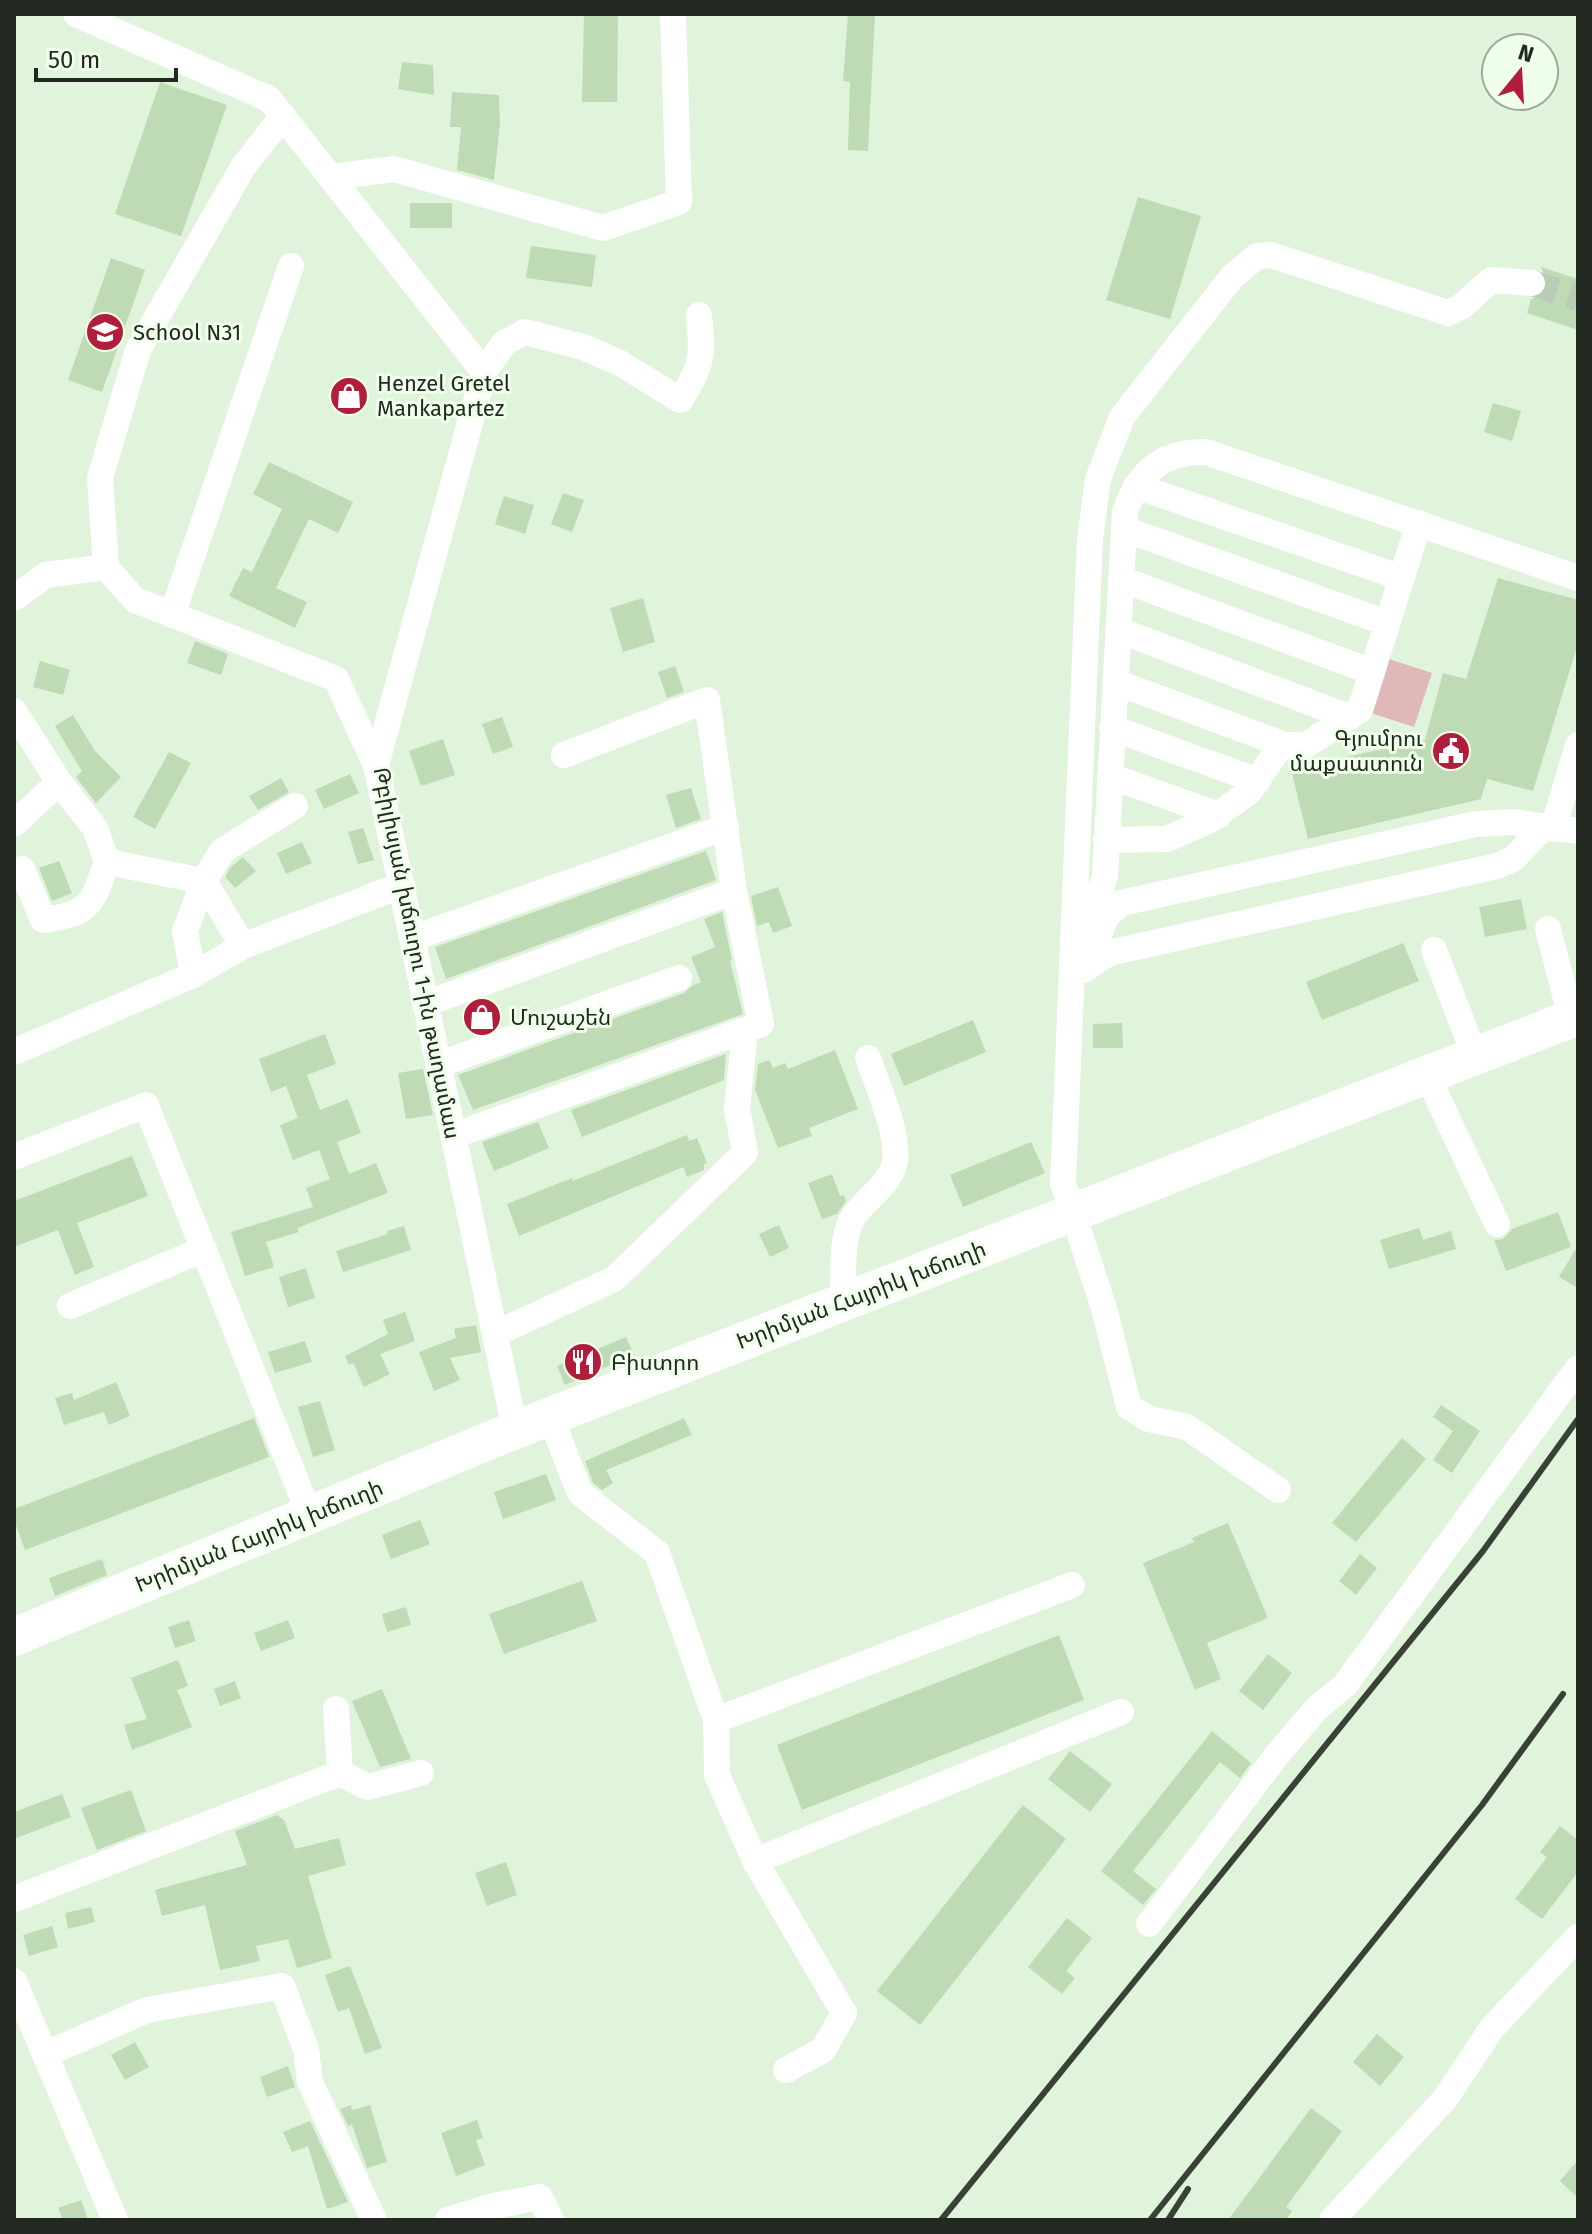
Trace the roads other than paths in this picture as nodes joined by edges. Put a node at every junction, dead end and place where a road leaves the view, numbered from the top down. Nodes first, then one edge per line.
1 (76, 14) edge
2 (673, 14) edge
3 (128, 24) edge
4 (283, 116) junction
5 (331, 177) junction
6 (291, 266) dead end
7 (1532, 283) tunnel mouth
8 (699, 315) dead end
9 (484, 372) junction
10 (1136, 486) junction
11 (1419, 523) junction
12 (1124, 529) junction
13 (106, 567) junction
14 (1402, 578) junction
15 (1578, 578) edge
16 (1121, 579) junction
17 (14, 598) edge
18 (172, 615) junction
19 (1387, 623) junction
20 (1118, 630) junction
21 (1372, 672) junction
22 (1115, 682) junction
23 (14, 711) edge
24 (1349, 717) junction
25 (1112, 728) junction
26 (1285, 745) junction
27 (1578, 745) edge
28 (564, 755) dead end
29 (376, 765) junction
30 (1110, 776) junction
31 (1258, 781) junction
32 (59, 782) junction
33 (295, 806) dead end
34 (1219, 815) junction
35 (14, 824) edge
36 (726, 827) junction
37 (1558, 829) edge
38 (1106, 840) junction
39 (107, 862) junction
40 (22, 869) dead end
41 (204, 881) junction
42 (402, 885) junction
43 (734, 891) junction
44 (1548, 929) dead end
45 (413, 938) junction
46 (243, 946) junction
47 (1434, 950) dead end
48 (1078, 966) junction
49 (193, 975) junction
50 (679, 978) dead end
51 (425, 1004) junction
52 (1574, 1017) edge
53 (745, 1030) junction
54 (14, 1052) edge
55 (1475, 1056) junction
56 (868, 1058) dead end
57 (438, 1065) junction
58 (1427, 1075) junction
59 (453, 1136) junction
60 (14, 1157) edge
61 (1074, 1212) junction
62 (1497, 1224) dead end
63 (204, 1249) junction
64 (843, 1302) junction
65 (70, 1306) dead end
66 (495, 1334) junction
67 (1578, 1368) edge
68 (550, 1416) junction
69 (515, 1430) junction
70 (1278, 1490) dead end
71 (310, 1516) junction
72 (1072, 1585) dead end
73 (17, 1627) edge
74 (336, 1709) dead end
75 (1121, 1712) dead end
76 (716, 1720) junction
77 (340, 1773) junction
78 (421, 1773) dead end
79 (755, 1861) junction
80 (14, 1899) edge
81 (1149, 1924) dead end
82 (1578, 1937) edge
83 (14, 1981) edge
84 (46, 2054) junction
85 (786, 2070) dead end
86 (115, 2220) edge
87 (374, 2220) edge
88 (448, 2220) edge
89 (551, 2220) edge
90 (1332, 2220) edge

1 - 3 street
2 - 5 street
3 - 4 street
4 - 5 street
4 - 13 street
5 - 9 street
6 - 18 street
7 - 48 street
8 - 9 street
9 - 29 street, Թբիլիսյան խճուղու 1-ին թաղամաս
10 - 11 street
10 - 12 street
10 - 14 street
11 - 14 street
11 - 15 street
12 - 16 street
12 - 19 street
13 - 17 street
13 - 18 street
14 - 19 street
16 - 20 street
16 - 21 street
18 - 29 street
19 - 21 street
20 - 22 street
20 - 24 street
21 - 24 street
22 - 25 street
22 - 26 street
23 - 32 street
24 - 26 street
25 - 30 street
25 - 31 street
26 - 31 street
27 - 37 street
28 - 36 street
29 - 42 street, Թբիլիսյան խճուղու 1-ին թաղամաս
30 - 34 street
30 - 38 street
31 - 34 street
32 - 35 street
32 - 39 street
33 - 41 street
34 - 38 street
36 - 43 street
36 - 45 street
37 - 48 street
37 - 48 street
38 - 48 street
39 - 40 street
39 - 41 street
41 - 46 street
41 - 49 street
42 - 45 street, Թբիլիսյան խճուղու 1-ին թաղամաս
42 - 46 street
43 - 51 street
43 - 53 street
44 - 52 street
45 - 51 street, Թբիլիսյան խճուղու 1-ին թաղամաս
46 - 49 street
47 - 55 street
48 - 61 street
49 - 54 street
50 - 57 street
51 - 57 street, Թբիլիսյան խճուղու 1-ին թաղամաս
52 - 55 highway, Խրիմյան Հայրիկ խճուղի
53 - 59 street
53 - 66 street
55 - 58 highway, Խրիմյան Հայրիկ խճուղի
56 - 64 street
57 - 59 street, Թբիլիսյան խճուղու 1-ին թաղամաս
58 - 61 highway, Խրիմյան Հայրիկ խճուղի
58 - 62 street
59 - 66 street, Թբիլիսյան խճուղու 1-ին թաղամաս
60 - 63 street
61 - 64 highway, Խրիմյան Հայրիկ խճուղի
61 - 70 street
63 - 65 street
63 - 71 street
64 - 68 highway, Խրիմյան Հայրիկ խճուղի
66 - 69 street, Թբիլիսյան խճուղու 1-ին թաղամաս
67 - 81 street
68 - 69 highway, Խրիմյան Հայրիկ խճուղի
68 - 76 street
69 - 71 highway, Խրիմյան Հայրիկ խճուղի
71 - 73 highway, Խրիմյան Հայրիկ խճուղի
72 - 76 street
74 - 77 street
75 - 79 street
76 - 79 street
77 - 78 street
77 - 80 street
79 - 85 street
82 - 90 street
83 - 84 street
84 - 86 street
84 - 87 street
88 - 89 street

